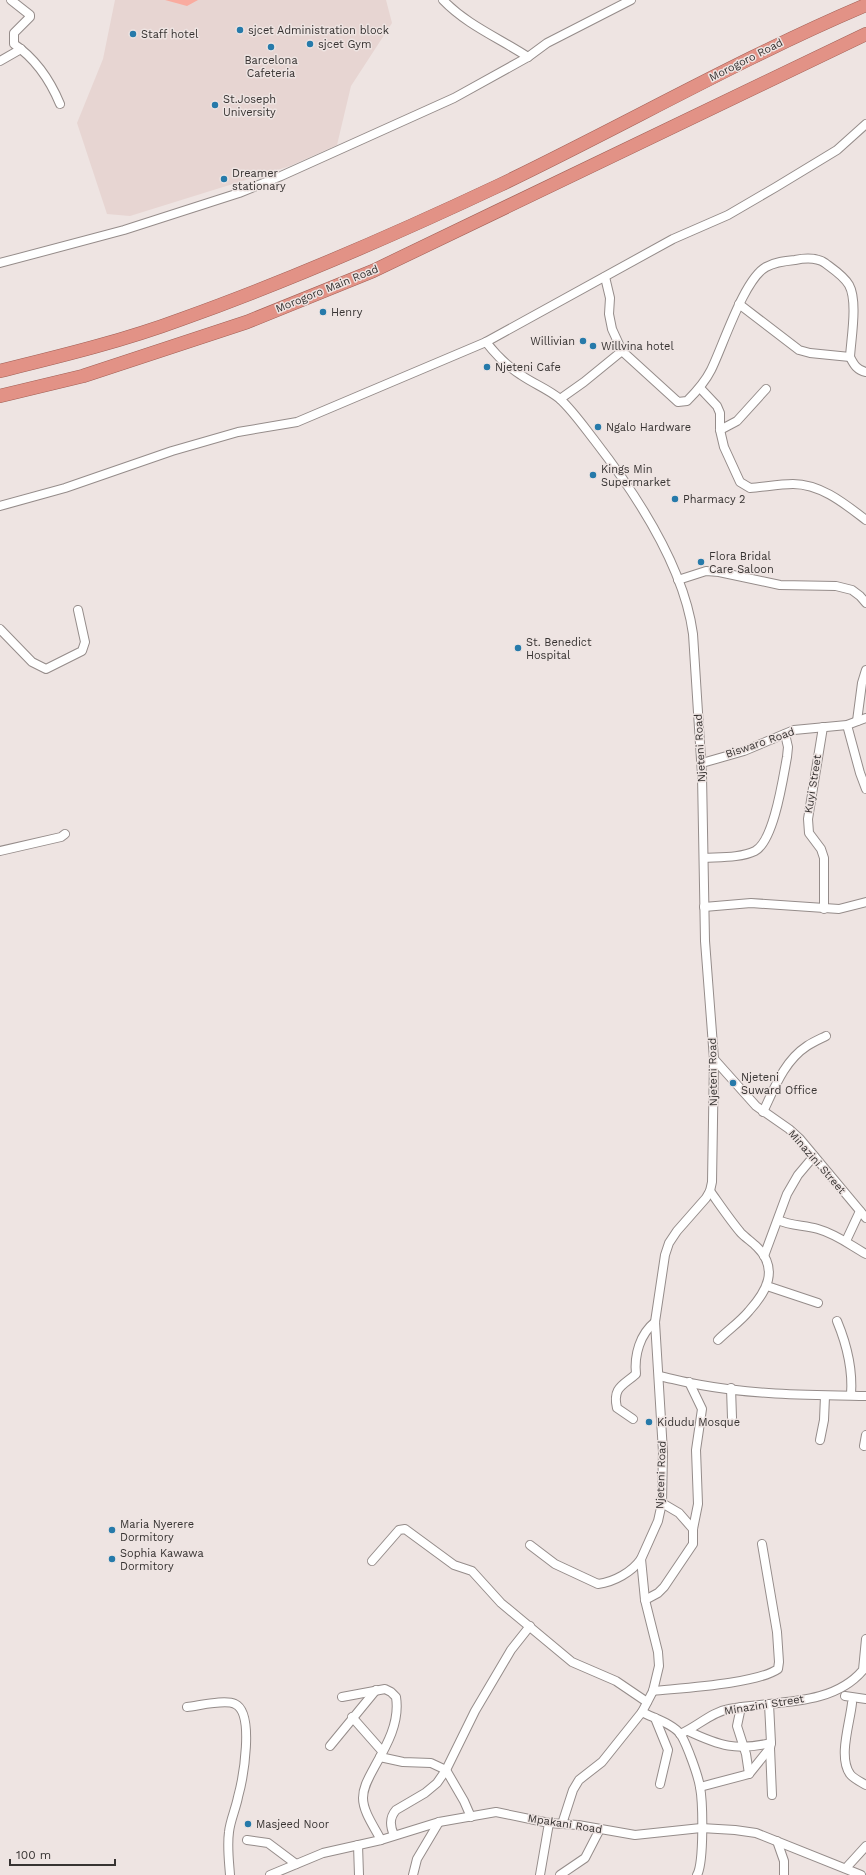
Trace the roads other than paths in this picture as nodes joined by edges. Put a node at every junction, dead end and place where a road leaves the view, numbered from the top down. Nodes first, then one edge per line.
1 (11, 0) edge
2 (443, 0) edge
3 (631, 0) edge
4 (866, 5) edge
5 (866, 34) edge
6 (21, 49) junction
7 (528, 57) junction
8 (0, 61) edge
9 (60, 104) dead end
10 (866, 124) edge
11 (0, 263) edge
12 (604, 277) junction
13 (739, 304) junction
14 (486, 342) junction
15 (622, 351) junction
16 (850, 357) junction
17 (0, 371) edge
18 (866, 372) edge
19 (700, 388) junction
20 (766, 389) dead end
21 (0, 396) edge
22 (560, 399) junction
23 (720, 430) junction
24 (0, 506) edge
25 (866, 520) edge
26 (678, 580) junction
27 (866, 603) edge
28 (78, 610) dead end
29 (0, 629) edge
30 (866, 670) edge
31 (866, 718) edge
32 (857, 721) junction
33 (847, 725) junction
34 (823, 727) junction
35 (785, 734) junction
36 (702, 763) junction
37 (866, 789) edge
38 (65, 834) dead end
39 (0, 851) edge
40 (704, 858) junction
41 (866, 902) edge
42 (704, 906) junction
43 (824, 909) junction
44 (826, 1036) dead end
45 (714, 1059) junction
46 (763, 1112) junction
47 (814, 1156) junction
48 (710, 1191) junction
49 (860, 1211) junction
50 (866, 1218) edge
51 (778, 1220) junction
52 (846, 1241) junction
53 (866, 1254) edge
54 (764, 1256) junction
55 (767, 1286) junction
56 (818, 1303) dead end
57 (837, 1321) dead end
58 (655, 1322) junction
59 (718, 1340) dead end
60 (659, 1376) junction
61 (689, 1382) junction
62 (731, 1388) junction
63 (851, 1395) junction
64 (825, 1396) junction
65 (866, 1396) edge
66 (732, 1418) dead end
67 (633, 1419) dead end
68 (866, 1436) edge
69 (820, 1440) dead end
70 (864, 1446) dead end
71 (662, 1503) junction
72 (693, 1529) junction
73 (762, 1544) dead end
74 (530, 1545) dead end
75 (641, 1559) junction
76 (372, 1561) dead end
77 (645, 1600) junction
78 (530, 1626) junction
79 (866, 1639) edge
80 (864, 1670) edge
81 (376, 1690) junction
82 (653, 1691) junction
83 (845, 1696) dead end
84 (342, 1697) dead end
85 (866, 1699) edge
86 (647, 1702) junction
87 (852, 1703) dead end
88 (769, 1704) junction
89 (187, 1707) dead end
90 (741, 1707) junction
91 (642, 1712) junction
92 (352, 1717) junction
93 (655, 1718) junction
94 (684, 1733) junction
95 (771, 1745) junction
96 (330, 1746) dead end
97 (743, 1747) junction
98 (381, 1754) junction
99 (446, 1770) junction
100 (749, 1774) junction
101 (660, 1784) dead end
102 (866, 1785) edge
103 (700, 1787) junction
104 (772, 1794) dead end
105 (471, 1817) junction
106 (439, 1822) junction
107 (549, 1823) junction
108 (562, 1824) junction
109 (701, 1828) junction
110 (600, 1829) junction
111 (394, 1835) junction
112 (247, 1840) dead end
113 (380, 1840) junction
114 (777, 1841) junction
115 (358, 1845) junction
116 (866, 1846) edge
117 (296, 1864) junction
118 (846, 1868) junction
119 (230, 1875) edge
120 (270, 1875) edge
121 (360, 1875) edge
122 (413, 1875) edge
123 (540, 1875) edge
124 (560, 1875) edge
125 (698, 1875) edge
126 (784, 1875) edge
127 (861, 1875) edge

1 - 6 street
2 - 7 street
3 - 7 street
4 - 17 highway, Morogoro Road
5 - 21 highway, Morogoro Main Road
6 - 8 street
6 - 9 street
7 - 11 street
10 - 12 street
12 - 14 street
12 - 15 street
13 - 16 street
13 - 16 street
13 - 19 street
14 - 22 street, Njeteni Road
14 - 24 street
15 - 19 street
15 - 22 street
16 - 18 street
19 - 23 street
20 - 23 street
22 - 26 street, Njeteni Road
23 - 25 street
26 - 27 street
26 - 36 street, Njeteni Road
28 - 29 street
30 - 32 street
31 - 32 street, Biswaro Road
32 - 33 street, Biswaro Road
33 - 34 street, Biswaro Road
33 - 37 street
34 - 35 street, Biswaro Road
34 - 43 street, Kuyi Street
35 - 36 street, Biswaro Road
35 - 40 street
36 - 40 street, Njeteni Road
38 - 39 street
40 - 42 street, Njeteni Road
41 - 43 street
42 - 43 street
42 - 45 street, Njeteni Road
44 - 46 street
45 - 46 street, Minazini Street
45 - 48 street, Njeteni Road
46 - 47 street, Minazini Street
47 - 49 street, Minazini Street
47 - 51 street
48 - 54 street
48 - 58 street, Njeteni Road
49 - 50 street, Minazini Street
49 - 52 street
51 - 52 street
51 - 54 street
52 - 53 street
54 - 55 street
55 - 56 street
55 - 59 street
57 - 63 street
58 - 60 street, Njeteni Road
58 - 67 street
60 - 61 street
60 - 71 street, Njeteni Road
61 - 62 street
61 - 72 street
62 - 64 street
62 - 66 street
63 - 64 street
63 - 65 street
64 - 69 street
68 - 70 street
71 - 72 street
71 - 75 street, Njeteni Road
72 - 77 street
73 - 82 street
74 - 75 street
75 - 77 street
76 - 78 street
77 - 82 street
78 - 86 street
78 - 99 street
79 - 80 street, Minazini Street
80 - 88 street, Minazini Street
81 - 84 street
81 - 92 street
81 - 98 street
82 - 86 street
83 - 85 street
86 - 91 street
87 - 102 street
88 - 90 street, Minazini Street
88 - 95 street
89 - 119 street
90 - 94 street, Minazini Street
90 - 97 street
91 - 93 street
91 - 108 street
92 - 96 street
92 - 98 street
93 - 94 street
93 - 101 street
94 - 97 street
94 - 103 street
95 - 97 street
95 - 100 street
95 - 104 street
97 - 100 street
98 - 99 street
98 - 113 street
99 - 105 street
99 - 111 street
100 - 103 street
103 - 109 street
105 - 106 street, Mpakani Road
105 - 107 street, Mpakani Road
106 - 111 street, Mpakani Road
106 - 122 street
107 - 108 street, Mpakani Road
107 - 123 street
108 - 110 street, Mpakani Road
109 - 110 street, Mpakani Road
109 - 114 street, Mpakani Road
109 - 125 street
110 - 124 street
111 - 113 street, Mpakani Road
112 - 117 street
113 - 115 street, Mpakani Road
114 - 118 street, Mpakani Road
114 - 126 street
115 - 117 street, Mpakani Road
115 - 121 street
116 - 118 street
117 - 120 street, Mpakani Road
118 - 127 street, Mpakani Road

